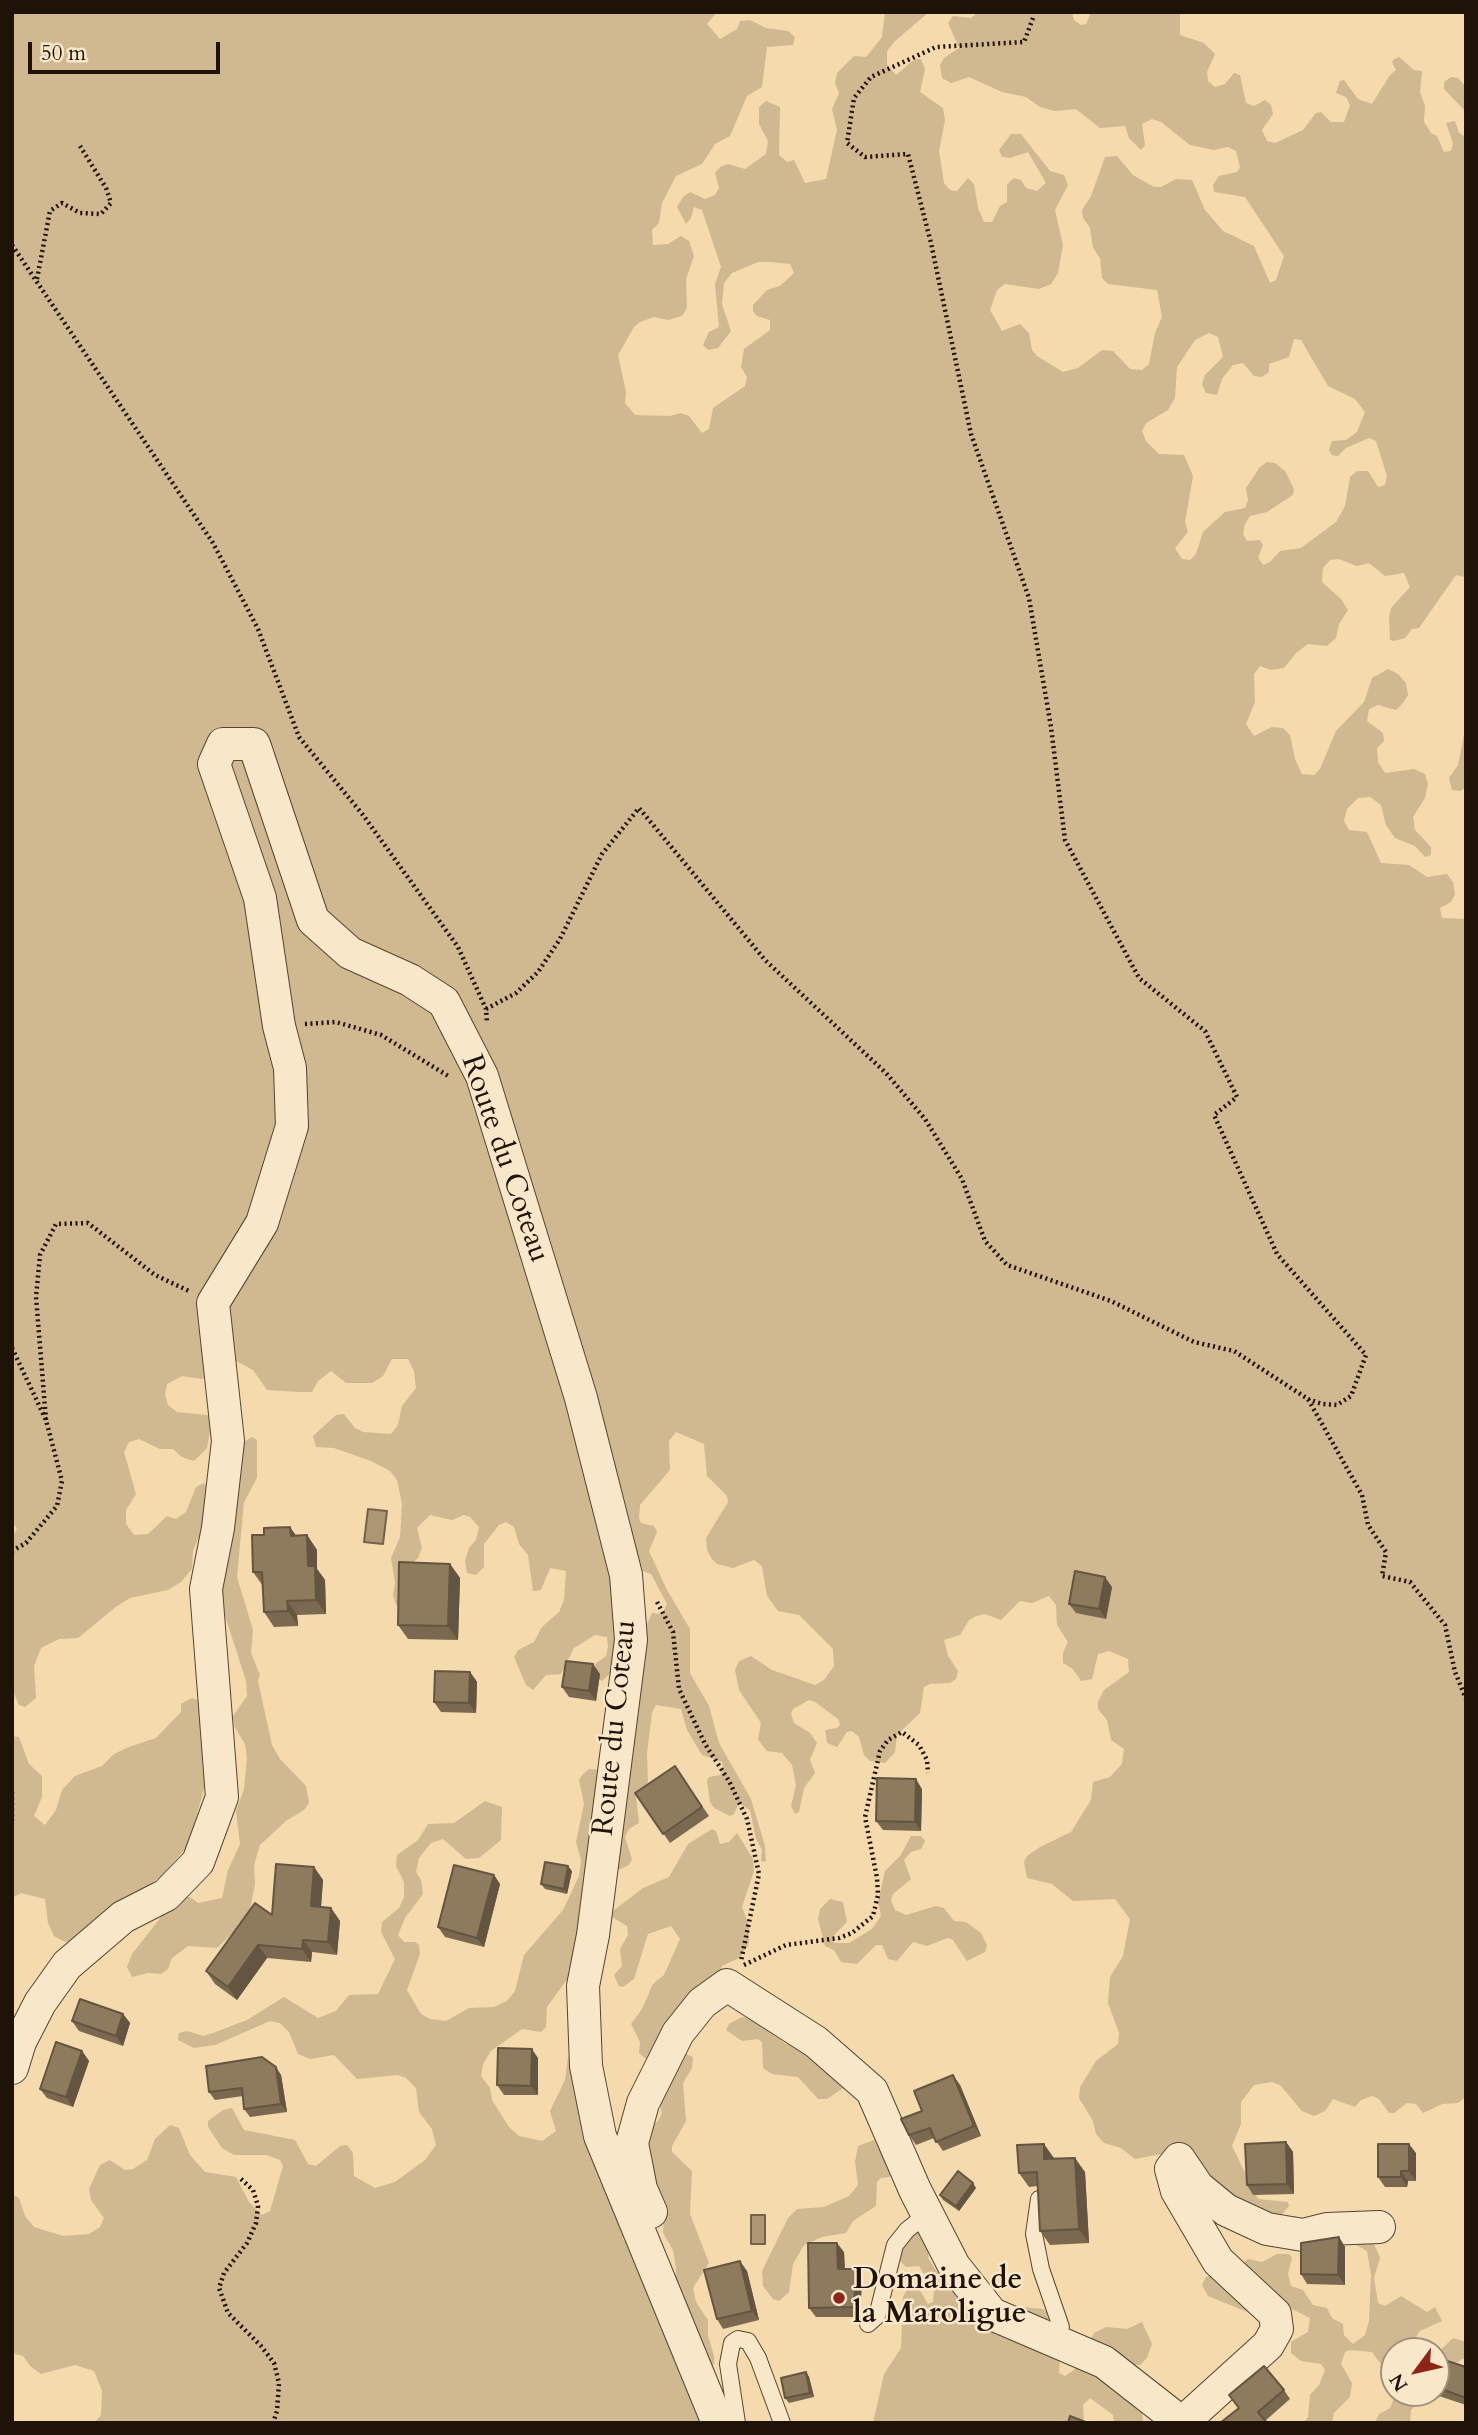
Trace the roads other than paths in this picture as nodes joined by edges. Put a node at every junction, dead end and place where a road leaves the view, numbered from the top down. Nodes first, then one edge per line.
1 (12, 2068) edge
2 (1039, 2199) edge
3 (927, 2214) junction
4 (1379, 2227) dead end
5 (648, 2251) junction
6 (868, 2324) dead end
7 (1055, 2341) junction
8 (718, 2423) edge
9 (737, 2423) edge
10 (782, 2423) edge
11 (1182, 2423) edge

1 - 5 street, Route du Coteau
2 - 7 lane
3 - 5 street
3 - 6 lane
3 - 7 street
4 - 11 street
5 - 8 street, Route du Coteau
7 - 11 street
9 - 10 lane

